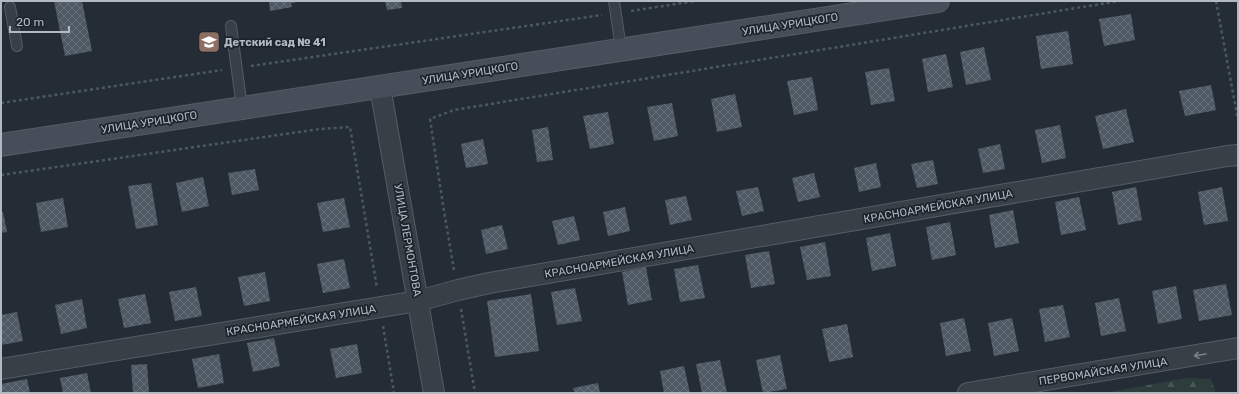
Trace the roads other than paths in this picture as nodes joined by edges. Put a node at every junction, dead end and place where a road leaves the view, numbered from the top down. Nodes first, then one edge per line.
1 (614, 1) edge
2 (938, 1) edge
3 (7, 6) edge
4 (231, 26) dead end
5 (17, 46) dead end
6 (621, 49) junction
7 (380, 87) junction
8 (242, 108) junction
9 (1, 145) edge
10 (1238, 155) edge
11 (418, 301) junction
12 (1238, 348) edge
13 (1, 369) edge
14 (434, 393) edge
15 (968, 393) edge

1 - 6 lane
2 - 6 street, УЛИЦА УРИЦКОГО
3 - 5 lane
4 - 8 lane
6 - 7 street, УЛИЦА УРИЦКОГО
7 - 8 street, УЛИЦА УРИЦКОГО
7 - 11 street, УЛИЦА ЛЕРМОНТОВА
8 - 9 street, УЛИЦА УРИЦКОГО
10 - 11 street, КРАСНОАРМЕЙСКАЯ УЛИЦА
11 - 13 street, КРАСНОАРМЕЙСКАЯ УЛИЦА
11 - 14 street, УЛИЦА ЛЕРМОНТОВА
12 -> 15 street, ПЕРВОМАЙСКАЯ УЛИЦА

